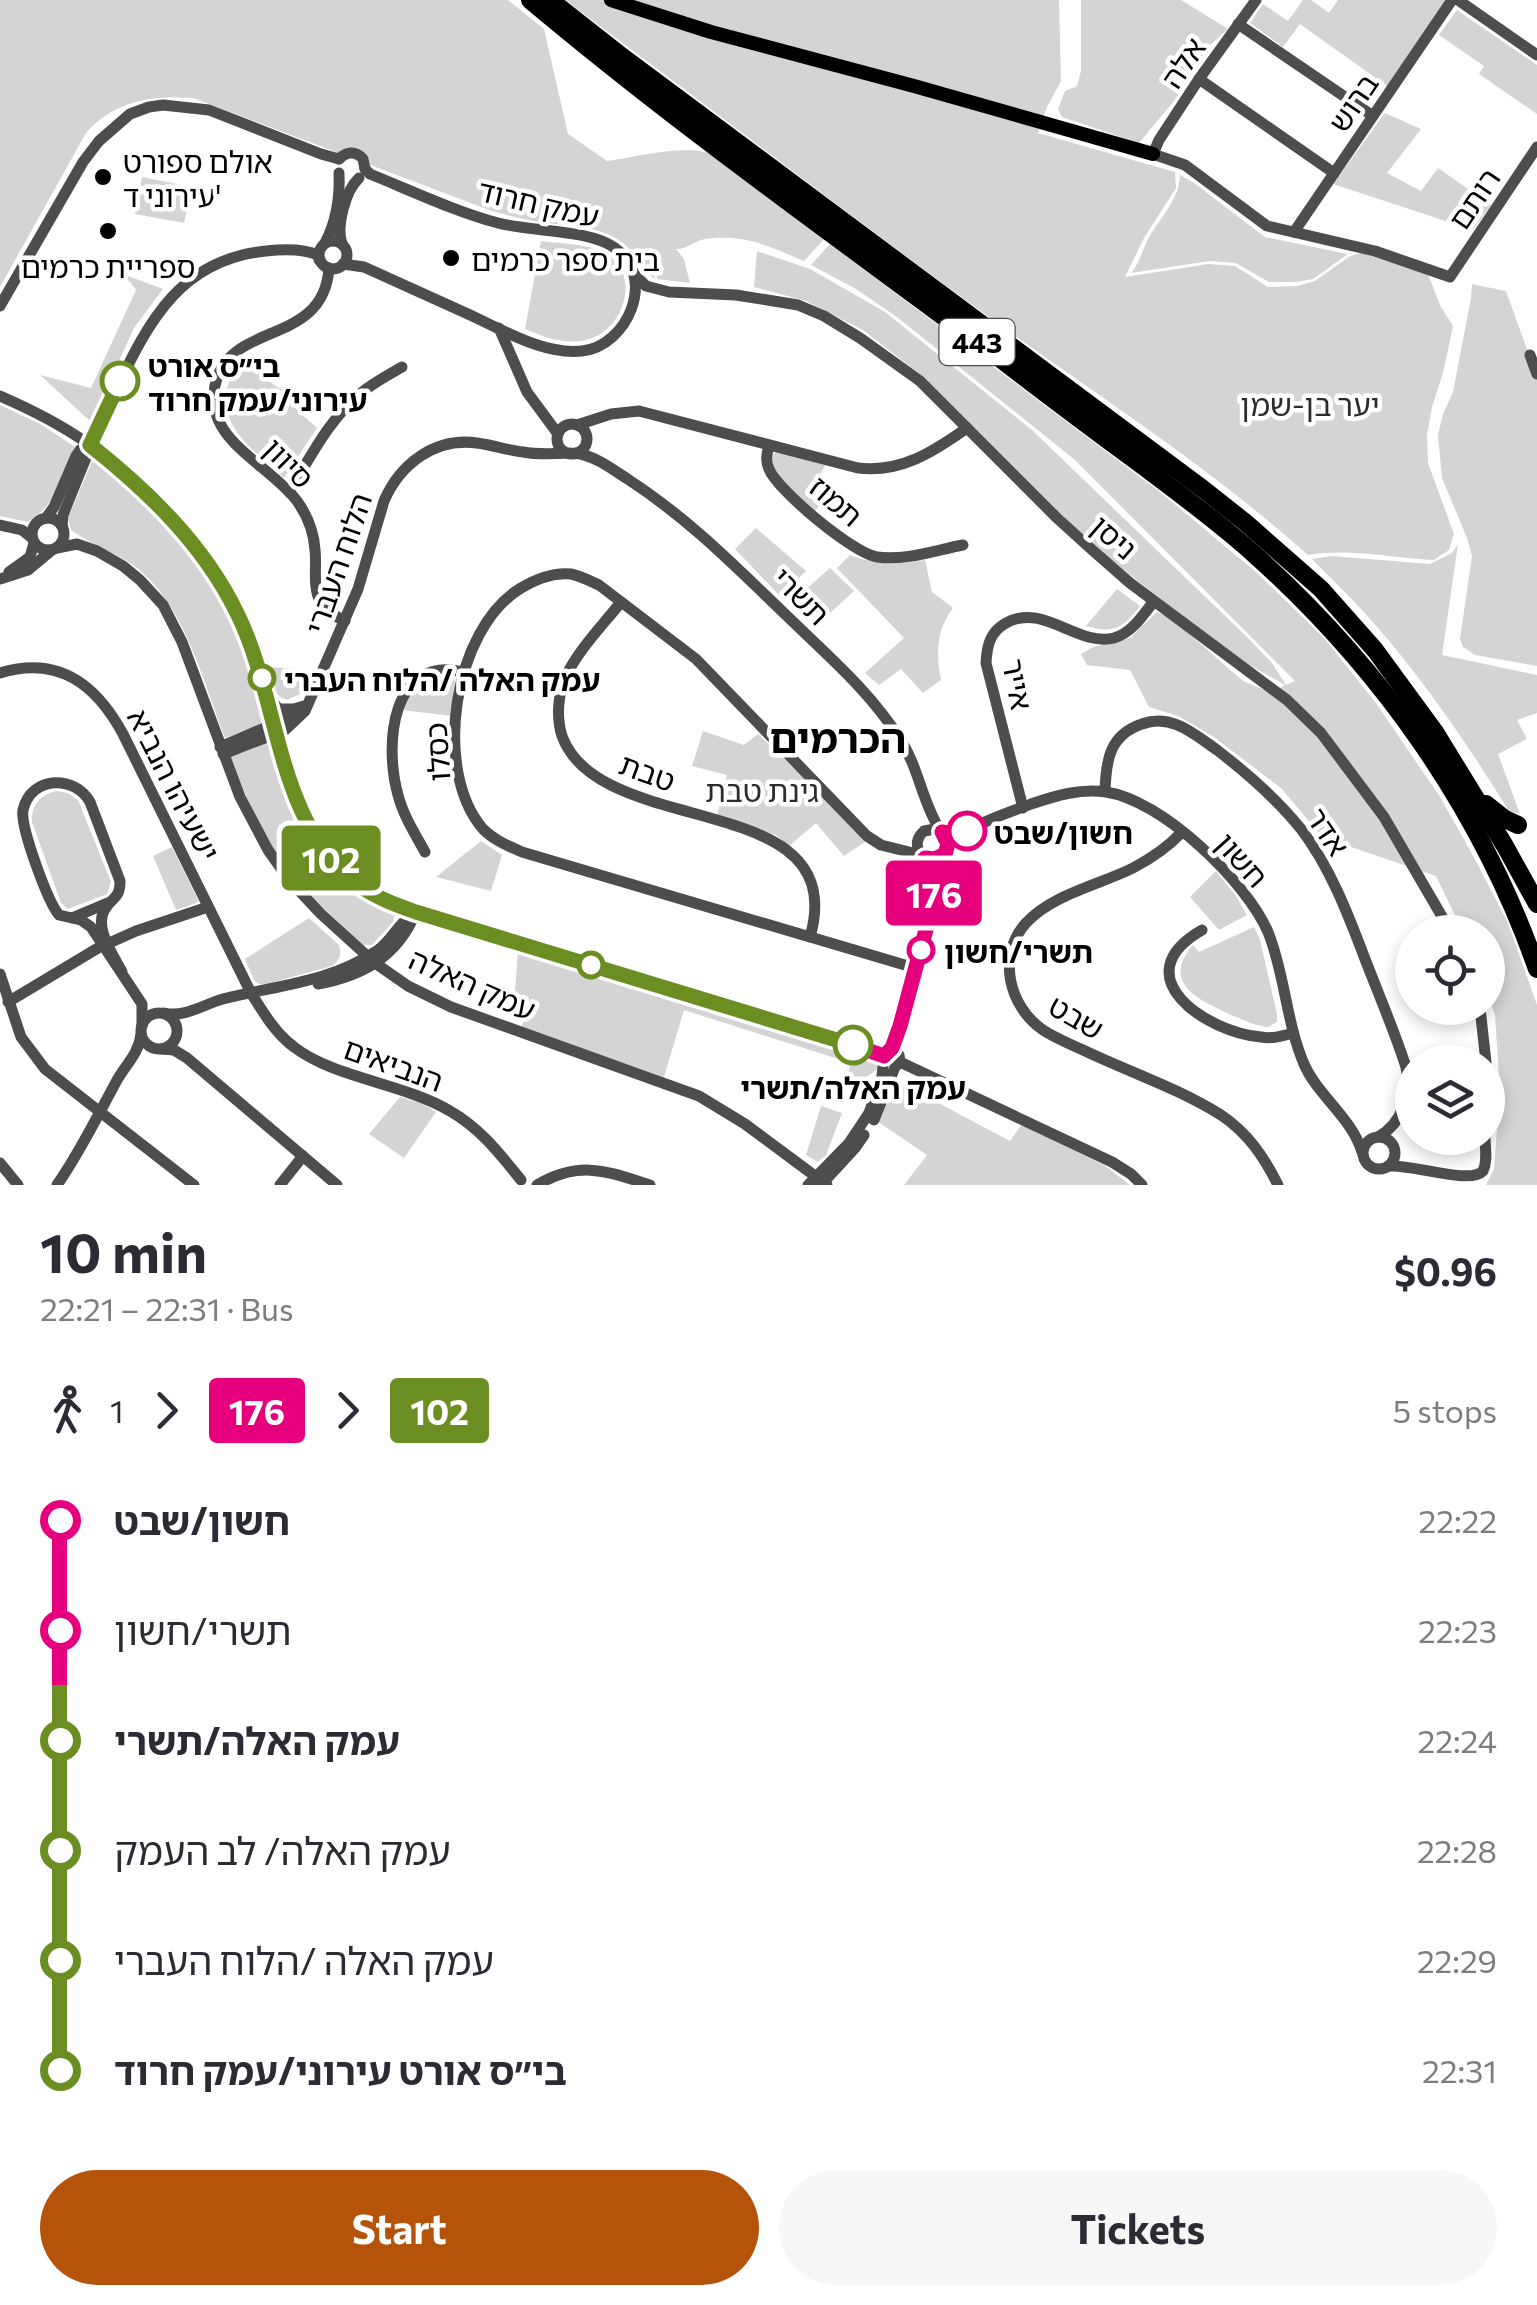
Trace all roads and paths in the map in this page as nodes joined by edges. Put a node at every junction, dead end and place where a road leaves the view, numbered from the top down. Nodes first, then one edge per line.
1 (530, 0) edge
2 (550, 0) edge
3 (611, 0) edge
4 (1256, 0) edge
5 (1455, 0) edge
6 (1238, 24) junction
7 (1537, 55) edge
8 (1199, 80) junction
9 (1373, 116) junction
10 (1537, 147) edge
11 (1153, 154) junction
12 (339, 166) junction
13 (1334, 173) junction
14 (362, 174) junction
15 (1294, 232) junction
16 (325, 243) junction
17 (342, 244) junction
18 (324, 264) junction
19 (343, 264) junction
20 (634, 274) junction
21 (668, 292) junction
22 (632, 305) junction
23 (0, 306) edge
24 (499, 328) junction
25 (533, 343) junction
26 (516, 365) junction
27 (402, 367) dead end
28 (0, 396) edge
29 (542, 411) junction
30 (967, 428) junction
31 (580, 430) junction
32 (557, 436) junction
33 (90, 445) junction
34 (769, 445) junction
35 (572, 453) junction
36 (538, 454) junction
37 (600, 461) junction
38 (289, 492) junction
39 (46, 518) junction
40 (0, 525) edge
41 (62, 526) junction
42 (33, 540) junction
43 (963, 545) dead end
44 (55, 549) junction
45 (0, 578) edge
46 (1154, 601) junction
47 (621, 602) junction
48 (346, 622) junction
49 (0, 672) edge
50 (464, 672) junction
51 (267, 696) junction
52 (311, 700) junction
53 (275, 729) junction
54 (222, 750) junction
55 (1466, 783) junction
56 (1105, 791) junction
57 (925, 801) junction
58 (1023, 808) junction
59 (1518, 825) dead end
60 (941, 831) junction
61 (967, 831) junction
62 (1182, 832) junction
63 (919, 837) junction
64 (890, 848) junction
65 (425, 852) dead end
66 (946, 852) junction
67 (923, 856) junction
68 (935, 884) junction
69 (113, 900) junction
70 (1537, 904) edge
71 (208, 907) junction
72 (416, 912) junction
73 (1442, 915) edge
74 (68, 918) junction
75 (1202, 930) dead end
76 (346, 936) junction
77 (810, 937) junction
78 (105, 944) junction
79 (372, 960) junction
80 (916, 968) junction
81 (1537, 969) edge
82 (337, 971) junction
83 (0, 974) edge
84 (258, 992) junction
85 (139, 1000) junction
86 (8, 1002) junction
87 (200, 1006) junction
88 (163, 1013) junction
89 (142, 1030) junction
90 (177, 1033) junction
91 (1293, 1033) junction
92 (1397, 1045) edge
93 (159, 1049) junction
94 (132, 1058) junction
95 (188, 1058) junction
96 (891, 1060) junction
97 (100, 1114) junction
98 (1395, 1122) joint
99 (1354, 1133) junction
100 (1374, 1138) junction
101 (1394, 1148) junction
102 (1362, 1152) junction
103 (1403, 1155) edge
104 (1482, 1155) edge
105 (1484, 1155) edge
106 (303, 1156) junction
107 (0, 1163) edge
108 (1370, 1166) junction
109 (1387, 1167) junction
110 (18, 1183) edge
111 (59, 1183) edge
112 (519, 1183) edge
113 (816, 1183) edge
114 (1377, 1183) edge
115 (194, 1185) edge
116 (280, 1185) edge
117 (338, 1185) edge
118 (537, 1185) edge
119 (650, 1185) edge
120 (1142, 1185) edge
121 (1278, 1185) edge

1 - 81 highway, 443
2 - 55 highway, 443
3 - 11 main road
4 - 6 street, אלה
5 - 7 street
5 - 9 street, ברוש
6 - 8 street, אלה
6 - 9 street
8 - 11 street, אלה
8 - 13 street
9 - 13 street, ברוש
10 - 15 street, רותם
11 - 15 street
12 - 14 street
12 - 14 street
12 - 16 street
12 - 23 street
13 - 15 street, ברוש
14 - 17 street
14 - 20 street, עמק חרוד
16 - 17 street
16 - 18 street
17 - 19 street
18 - 19 street
18 - 33 street
18 - 38 street, סיוון
19 - 24 street
20 - 21 street, ניסן
20 - 22 street
21 - 22 street, ניסן
21 - 30 street, ניסן
22 - 25 street
24 - 25 street
24 - 26 street
25 - 26 street
26 - 29 street
27 - 38 street
28 - 33 street, עמק האלה
29 - 31 street
29 - 32 street
30 - 34 street
30 - 46 street, ניסן
31 - 32 street
31 - 34 street
31 - 35 street
31 - 37 street, תשרי
32 - 35 street
32 - 36 street
33 - 39 street
33 - 41 street
33 - 51 street, עמק האלה
34 - 43 street, תמוז
35 - 36 street, הלוח העברי
35 - 37 street, תשרי
36 - 48 street, הלוח העברי
37 - 57 street, תשרי
38 - 48 street, סיוון
39 - 41 street
39 - 42 street
40 - 42 street
41 - 44 street
42 - 44 street
42 - 45 street
44 - 45 street
44 - 54 street, עמק האלה
46 - 58 street, אייר
46 - 73 street, ניסן
47 - 50 street, כסלו
47 - 64 street, כסלו
47 - 77 street, טבת
48 - 52 street, הלוח העברי
49 - 71 street, ישעיהו הנביא
50 - 65 street
50 - 77 street, כסלו
51 - 52 street
51 - 53 street, עמק האלה
52 - 53 street, הלוח העברי
53 - 54 street, הלוח העברי
53 - 72 street, עמק האלה
54 - 76 street, עמק האלה
55 - 59 highway
55 - 70 highway, 443
56 - 58 street
56 - 62 street, חשון
56 - 92 street, אדר
57 - 60 street, תשרי
57 - 63 street, תשרי
58 - 61 street
60 - 61 street
60 - 63 street
60 - 66 street
61 - 66 street
62 - 91 street, חשון
62 - 121 street, שבט
63 - 64 street
63 - 67 street
64 - 67 street, כסלו
66 - 67 street
66 - 68 street
67 - 68 street
68 - 80 street
69 - 74 street
69 - 74 street
69 - 78 street
71 - 78 street
71 - 84 street, ישעיהו הנביא
72 - 79 street
72 - 96 street, עמק האלה
74 - 78 street
75 - 91 street
76 - 79 street, עמק האלה
76 - 82 street
77 - 80 street, כסלו
78 - 85 street
78 - 86 street
79 - 82 street
79 - 84 street
79 - 113 street, עמק האלה
80 - 96 street
82 - 84 street
83 - 86 street
84 - 87 street
84 - 112 street, הנביאים
85 - 88 street
85 - 89 street
86 - 97 street
87 - 88 street
87 - 90 street
88 - 89 street
88 - 90 street
89 - 93 street
89 - 94 street
90 - 93 street
90 - 95 street
91 - 99 street, חשון
93 - 94 street
93 - 95 street
94 - 97 street
95 - 106 street
96 - 113 street
96 - 120 street, עמק האלה
97 - 111 street
97 - 115 street
98 - 100 street
98 - 101 street, אדר
99 - 100 street
99 - 102 street, חשון
100 - 101 street
100 - 102 street
101 - 109 street
102 - 108 street
103 - 104 street
105 - 109 street
106 - 116 street
106 - 117 street
107 - 110 street
108 - 109 street
108 - 114 street
109 - 114 street
112 - 118 street
118 - 119 street

